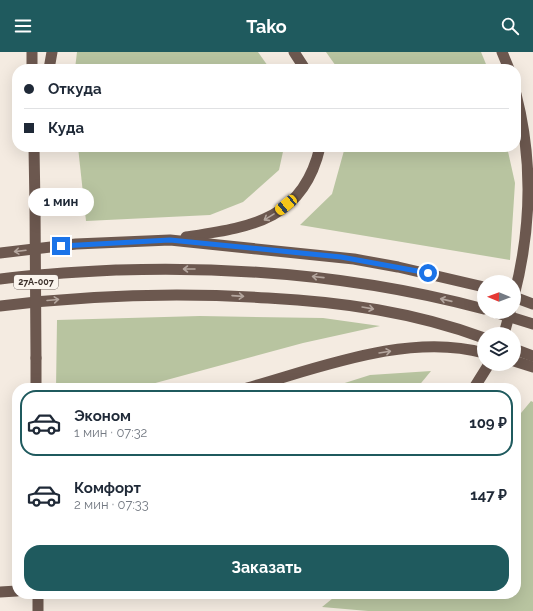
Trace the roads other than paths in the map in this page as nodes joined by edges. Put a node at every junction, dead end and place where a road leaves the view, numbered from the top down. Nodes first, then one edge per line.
1 (32, 52) edge
2 (52, 52) edge
3 (294, 52) edge
4 (502, 52) edge
5 (32, 64) edge
6 (50, 64) edge
7 (302, 64) edge
8 (507, 64) edge
9 (521, 117) edge
10 (34, 152) edge
11 (39, 152) edge
12 (319, 152) edge
13 (35, 192) junction
14 (170, 240) junction
15 (0, 253) edge
16 (519, 275) edge
17 (0, 279) edge
18 (477, 285) edge
19 (521, 299) edge
20 (533, 304) edge
21 (0, 306) edge
22 (477, 307) edge
23 (517, 319) edge
24 (533, 324) edge
25 (477, 336) edge
26 (477, 352) edge
27 (521, 352) edge
28 (533, 356) edge
29 (521, 363) edge
30 (533, 367) edge
31 (485, 371) edge
32 (36, 383) edge
33 (265, 383) edge
34 (477, 383) edge
35 (12, 591) edge
36 (0, 592) edge
37 (38, 599) edge
38 (38, 611) edge

1 - 5 highway
2 - 6 highway
3 - 7 highway
4 - 8 highway
9 - 16 highway
10 - 13 highway, 27А-007
11 - 13 highway
12 -> 14 highway
13 - 32 highway, 27А-007, bridge
14 -> 15 highway
14 - 18 highway
22 -> 17 highway
19 - 20 highway
21 -> 25 highway
23 - 24 highway
33 -> 26 highway
27 - 28 highway
29 - 30 highway
31 - 34 highway
35 - 36 highway
37 - 38 highway

